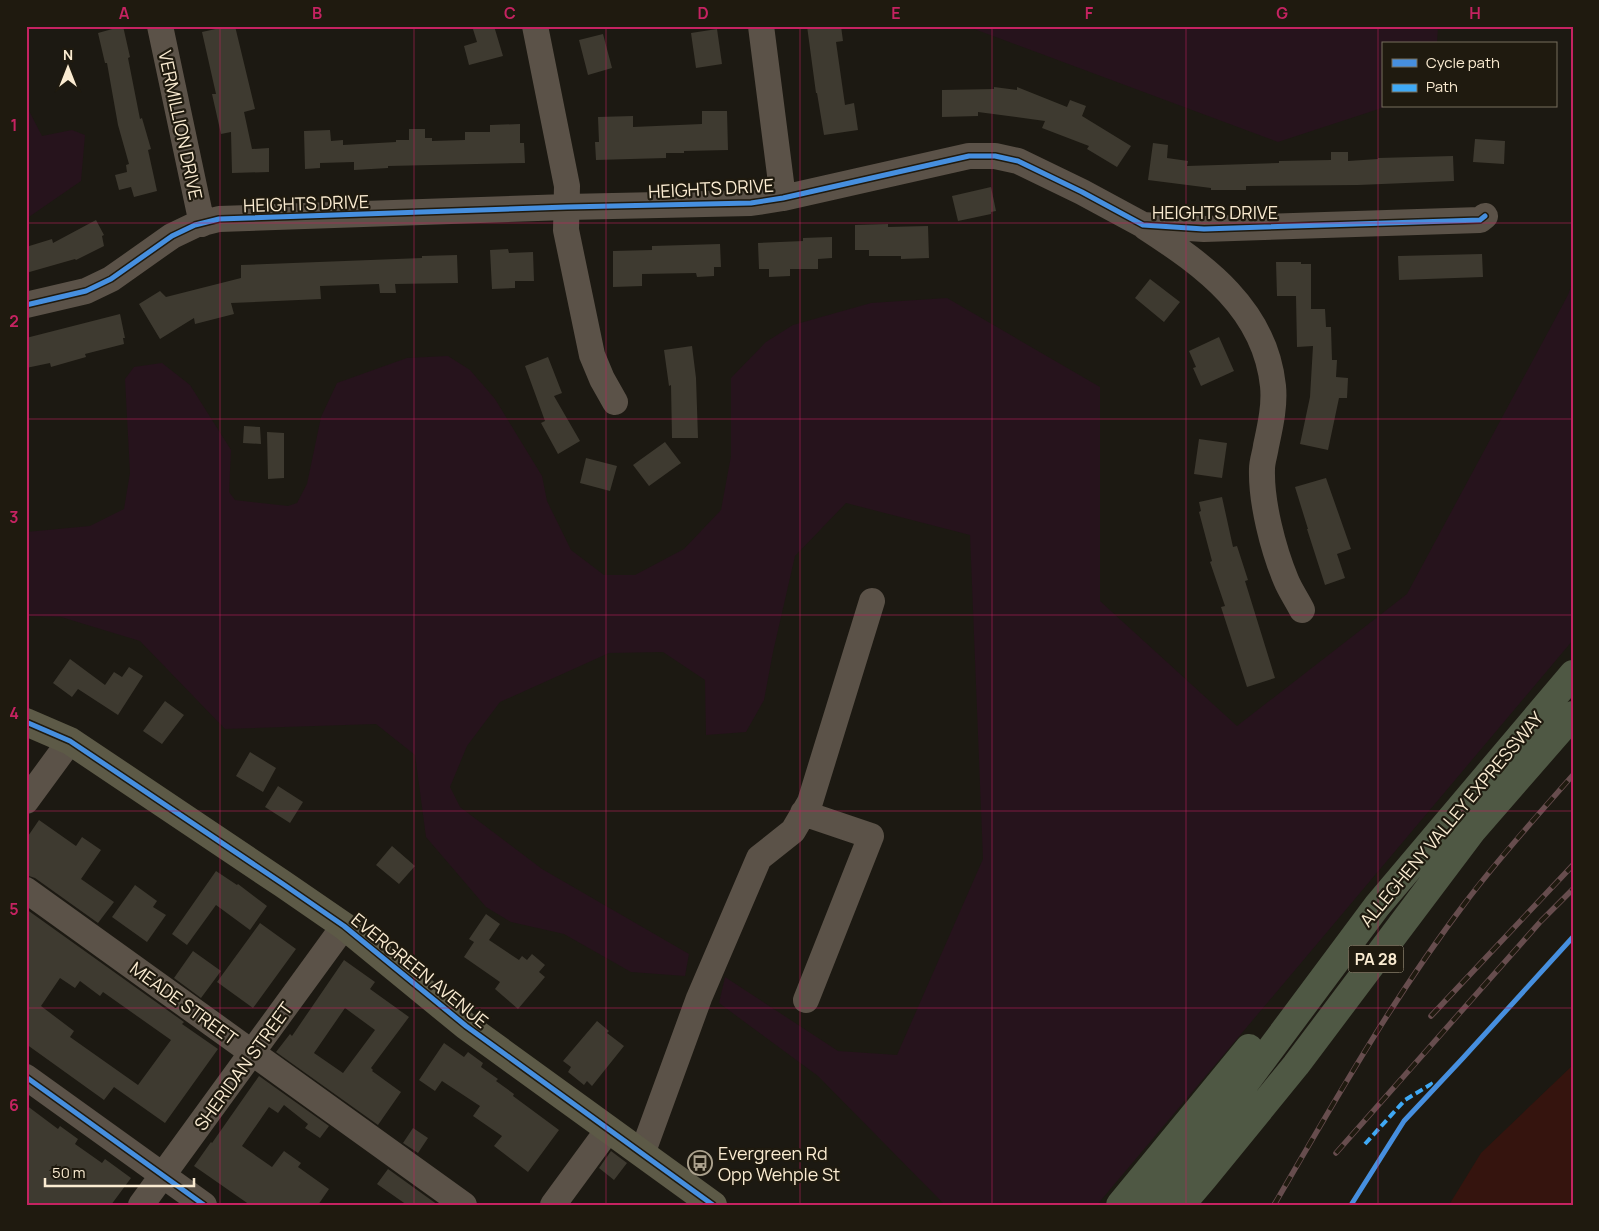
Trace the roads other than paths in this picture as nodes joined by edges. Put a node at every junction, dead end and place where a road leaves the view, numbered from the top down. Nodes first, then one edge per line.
1 (160, 26) edge
2 (535, 26) edge
3 (761, 26) edge
4 (783, 198) junction
5 (567, 207) junction
6 (1485, 216) dead end
7 (202, 224) junction
8 (1143, 225) junction
9 (26, 305) edge
10 (615, 402) dead end
11 (872, 601) dead end
12 (1302, 610) dead end
13 (1573, 674) edge
14 (1573, 715) edge
15 (26, 722) edge
16 (70, 742) junction
17 (26, 801) edge
18 (803, 813) junction
19 (26, 890) edge
20 (1377, 906) junction
21 (344, 926) junction
22 (806, 1000) dead end
23 (252, 1052) junction
24 (26, 1077) edge
25 (608, 1130) junction
26 (642, 1154) junction
27 (163, 1176) junction
28 (141, 1205) edge
29 (204, 1205) edge
30 (464, 1205) edge
31 (553, 1205) edge
32 (712, 1205) edge
33 (1120, 1205) edge
34 (1149, 1205) edge
35 (1181, 1205) edge

1 - 7 street, VERMILLION DRIVE
2 - 5 street
3 - 4 street
4 - 5 street, HEIGHTS DRIVE
4 - 8 street, HEIGHTS DRIVE
5 - 7 street, HEIGHTS DRIVE
5 - 10 street
6 - 8 street, HEIGHTS DRIVE
7 - 9 street, HEIGHTS DRIVE
8 - 12 street
11 - 18 street
13 - 20 highway, ALLEGHENY VALLEY EXPRESSWAY / PA 28
14 - 35 highway, ALLEGHENY VALLEY EXPRESSWAY / PA 28
15 - 16 main road, EVERGREEN AVENUE
16 - 17 street
16 - 21 main road, EVERGREEN AVENUE
18 - 22 street
18 - 26 street
19 - 23 street, MEADE STREET
20 - 33 highway
20 - 34 highway, ALLEGHENY VALLEY EXPRESSWAY / PA 28
21 - 23 street, SHERIDAN STREET
21 - 25 main road, EVERGREEN AVENUE
23 - 27 street, SHERIDAN STREET
23 - 30 street, MEADE STREET
24 - 27 street
25 - 26 main road, EVERGREEN AVENUE
25 - 31 street
26 - 32 main road, EVERGREEN AVENUE
27 - 28 street, SHERIDAN STREET
27 - 29 street

